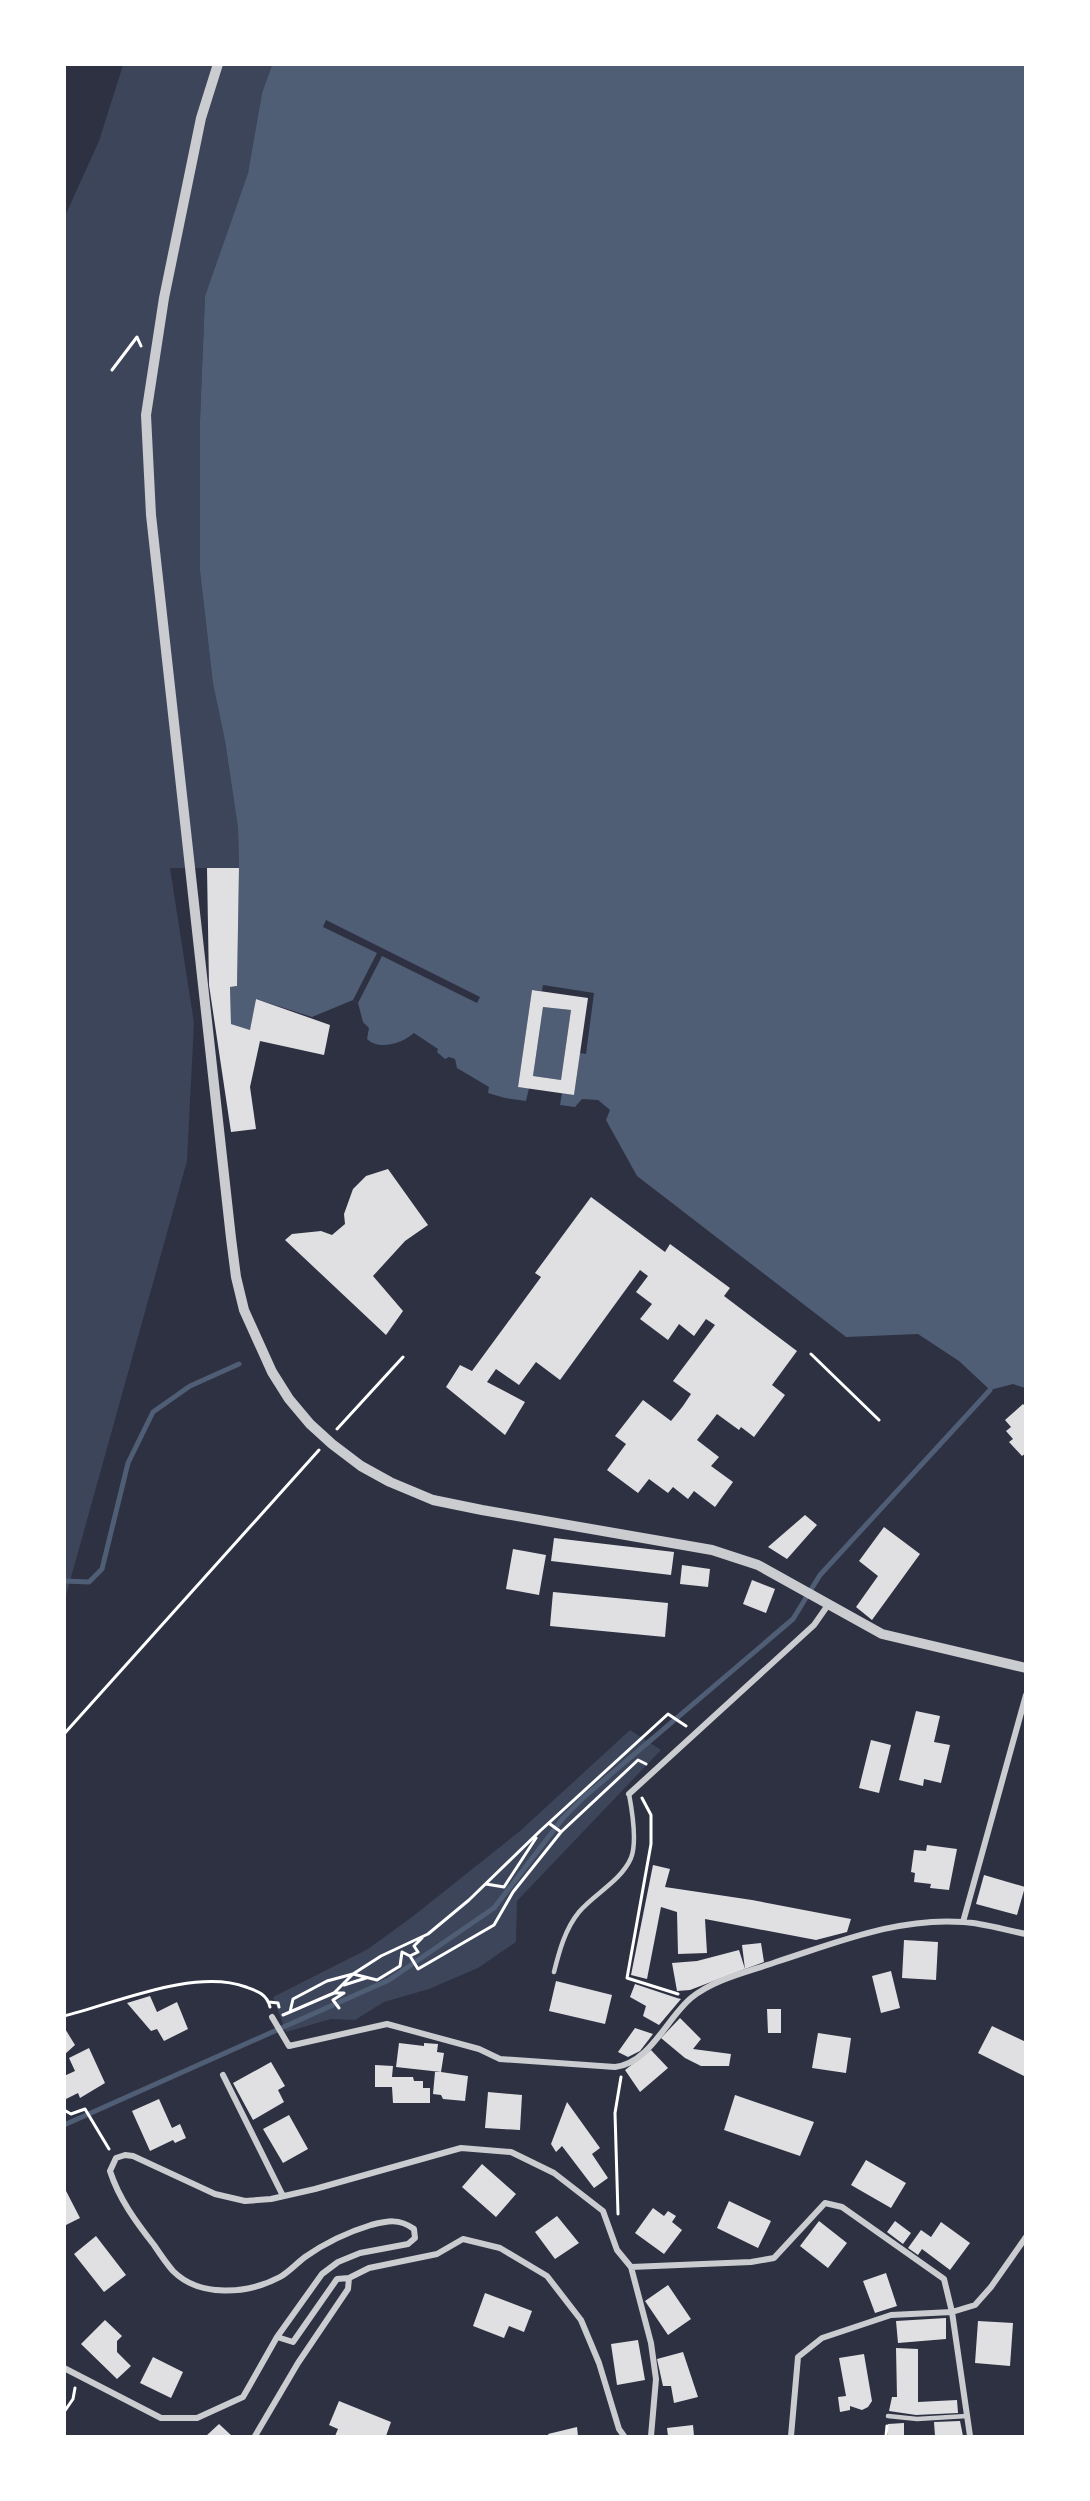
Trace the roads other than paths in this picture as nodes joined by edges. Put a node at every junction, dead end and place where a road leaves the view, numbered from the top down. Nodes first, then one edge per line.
1 (219, 64) edge
2 (823, 1601) junction
3 (1026, 1668) edge
4 (1026, 1695) edge
5 (629, 1794) joint
6 (963, 1922) junction
7 (1026, 1934) edge
8 (554, 1972) dead end
9 (272, 2017) road end
10 (223, 2074) dead end
11 (283, 2196) junction
12 (1026, 2237) edge
13 (632, 2267) junction
14 (349, 2278) junction
15 (952, 2312) junction
16 (277, 2337) junction
17 (64, 2368) edge
18 (888, 2416) dead end
19 (967, 2416) junction
20 (255, 2436) edge
21 (624, 2436) edge
22 (651, 2436) edge
23 (791, 2436) edge
24 (970, 2436) edge

1 - 2 street
2 - 3 street
2 - 5 street
4 - 6 street
5 - 8 lane
6 - 7 street
6 - 9 street
10 - 11 street
11 - 13 street
11 - 16 street
12 - 15 street
13 - 15 street
13 - 22 street
14 - 16 street
14 - 20 street
14 - 21 street
15 - 19 street
15 - 23 street
16 - 17 street
18 - 19 lane
19 - 24 street

